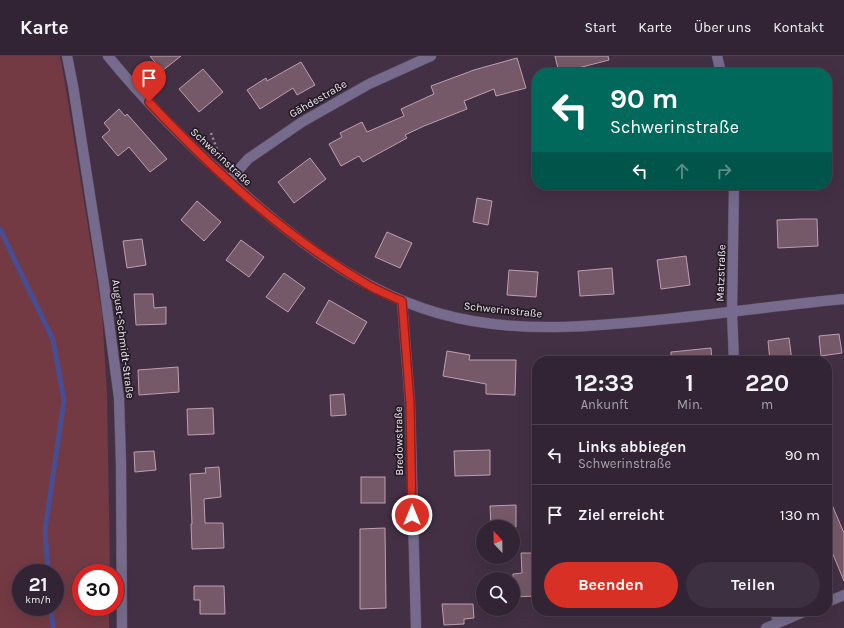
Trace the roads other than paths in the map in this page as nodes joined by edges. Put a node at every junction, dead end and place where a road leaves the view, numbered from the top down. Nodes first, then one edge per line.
1 (67, 56) edge
2 (108, 56) edge
3 (431, 56) edge
4 (718, 56) edge
5 (720, 68) edge
6 (229, 181) junction
7 (734, 190) edge
8 (844, 299) edge
9 (402, 301) junction
10 (732, 312) junction
11 (734, 356) edge
12 (844, 595) edge
13 (832, 600) edge
14 (776, 616) edge
15 (794, 616) edge
16 (779, 622) junction
17 (122, 628) edge
18 (416, 628) edge
19 (766, 628) edge

1 - 17 street, August-Schmidt-Straße
2 - 6 street, Schwerinstraße
3 - 6 street, Gähdestraße
4 - 5 street
6 - 9 street, Schwerinstraße
7 - 10 street, Matzstraße
8 - 10 street, Schwerinstraße
9 - 10 street, Schwerinstraße
9 - 18 street, Bredowstraße
10 - 11 street, Matzstraße
12 - 13 street
14 - 16 street
15 - 16 street
16 - 19 street

